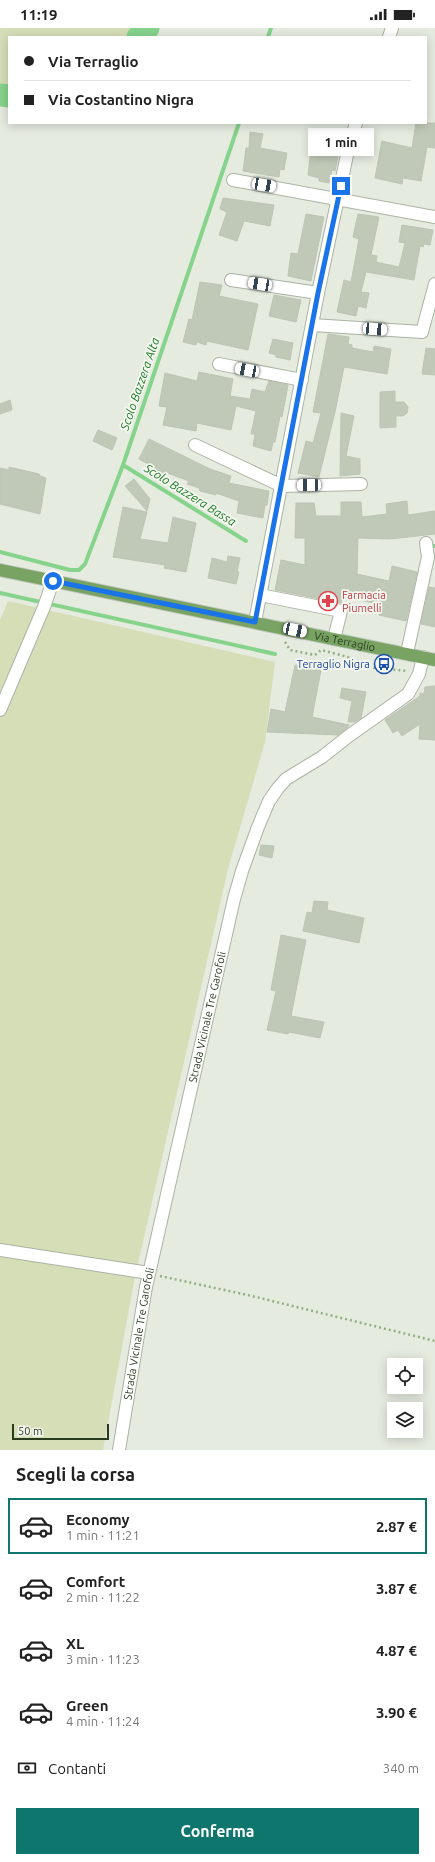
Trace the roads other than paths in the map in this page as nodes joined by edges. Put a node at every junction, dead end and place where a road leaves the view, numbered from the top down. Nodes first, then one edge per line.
1 (356, 124) edge
2 (234, 180) dead end
3 (339, 198) junction
4 (435, 217) edge
5 (231, 280) dead end
6 (435, 284) edge
7 (318, 293) junction
8 (312, 325) junction
9 (219, 364) dead end
10 (302, 380) junction
11 (195, 444) dead end
12 (361, 484) dead end
13 (282, 486) junction
14 (426, 543) dead end
15 (0, 570) edge
16 (53, 581) junction
17 (260, 595) junction
18 (255, 622) junction
19 (334, 639) junction
20 (407, 653) junction
21 (423, 657) junction
22 (435, 660) edge
23 (0, 710) edge
24 (0, 1250) edge
25 (149, 1273) junction
26 (119, 1450) edge

1 - 3 street
2 - 3 street
3 - 4 street
3 - 7 street
5 - 7 street
6 - 8 street
7 - 8 street
8 - 10 street
9 - 10 street
10 - 13 street
11 - 13 street
12 - 13 street
13 - 17 street
14 - 20 street
15 - 16 main road, Via Terraglio
16 - 18 main road, Via Terraglio
16 - 23 street
17 - 18 street
17 - 19 street
18 - 19 main road, Via Terraglio
19 - 20 main road, Via Terraglio
20 - 21 main road, Via Terraglio
21 - 22 main road, Via Terraglio
21 - 25 street, Strada Vicinale Tre Garofoli
24 - 25 street
25 - 26 street, Strada Vicinale Tre Garofoli

